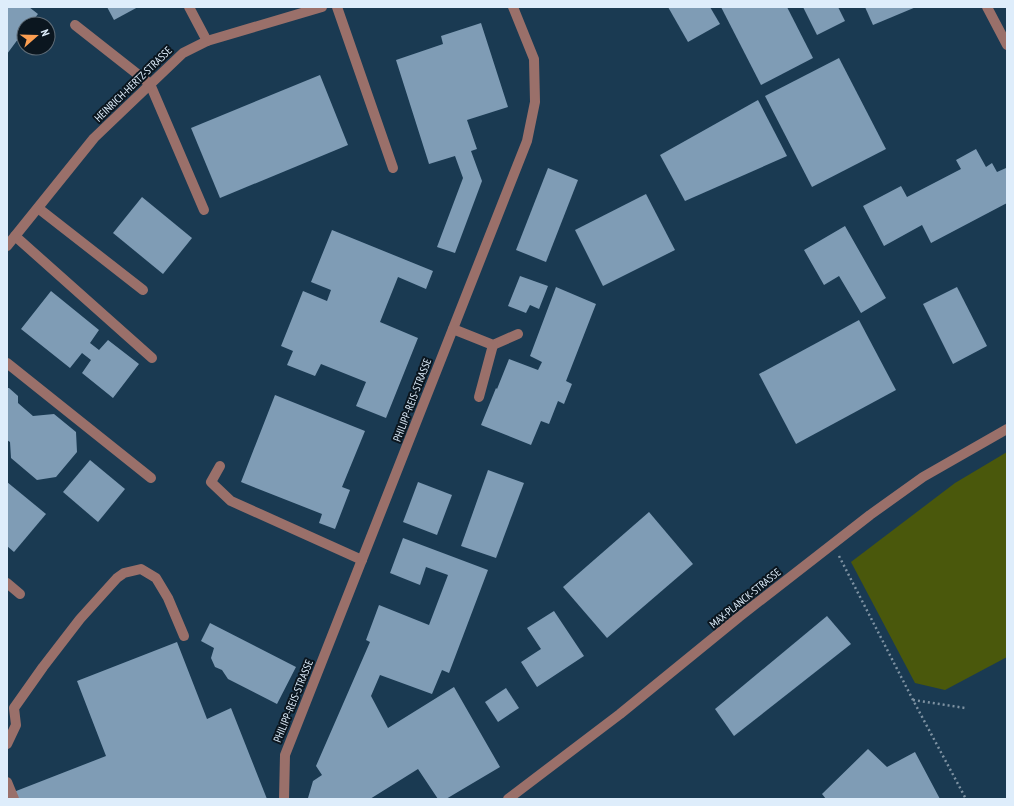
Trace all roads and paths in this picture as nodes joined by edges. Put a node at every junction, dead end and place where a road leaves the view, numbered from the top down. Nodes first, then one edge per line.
1 (189, 7) edge
2 (322, 7) edge
3 (337, 7) edge
4 (514, 7) edge
5 (987, 7) edge
6 (75, 25) dead end
7 (206, 41) junction
8 (1007, 45) edge
9 (150, 84) junction
10 (393, 168) dead end
11 (38, 208) junction
12 (204, 210) dead end
13 (15, 236) junction
14 (7, 246) edge
15 (143, 290) dead end
16 (453, 329) junction
17 (518, 334) dead end
18 (493, 345) junction
19 (152, 358) dead end
20 (7, 363) edge
21 (479, 397) dead end
22 (1007, 429) edge
23 (220, 466) dead end
24 (151, 478) dead end
25 (832, 544) junction
26 (362, 560) junction
27 (7, 583) edge
28 (20, 594) dead end
29 (184, 636) dead end
30 (913, 700) junction
31 (965, 708) dead end
32 (7, 744) edge
33 (7, 782) edge
34 (14, 799) edge
35 (284, 799) edge
36 (508, 799) edge
37 (966, 799) edge

1 - 7 street
2 - 7 street, HEINRICH-HERTZ-STRASSE
3 - 10 street
4 - 16 street, PHILIPP-REIS-STRASSE
5 - 8 street
6 - 9 street
7 - 9 street, HEINRICH-HERTZ-STRASSE
9 - 11 street, HEINRICH-HERTZ-STRASSE
9 - 12 street
11 - 13 street, HEINRICH-HERTZ-STRASSE
11 - 15 street
13 - 14 street, HEINRICH-HERTZ-STRASSE
13 - 19 street
16 - 18 street
16 - 26 street, PHILIPP-REIS-STRASSE
17 - 18 street
18 - 21 street
20 - 24 street
22 - 25 street, MAX-PLANCK-STRASSE
23 - 26 street
25 - 30 path
25 - 36 street, MAX-PLANCK-STRASSE
26 - 35 street, PHILIPP-REIS-STRASSE
27 - 28 street
29 - 32 street
30 - 31 path
30 - 37 path
33 - 34 street

